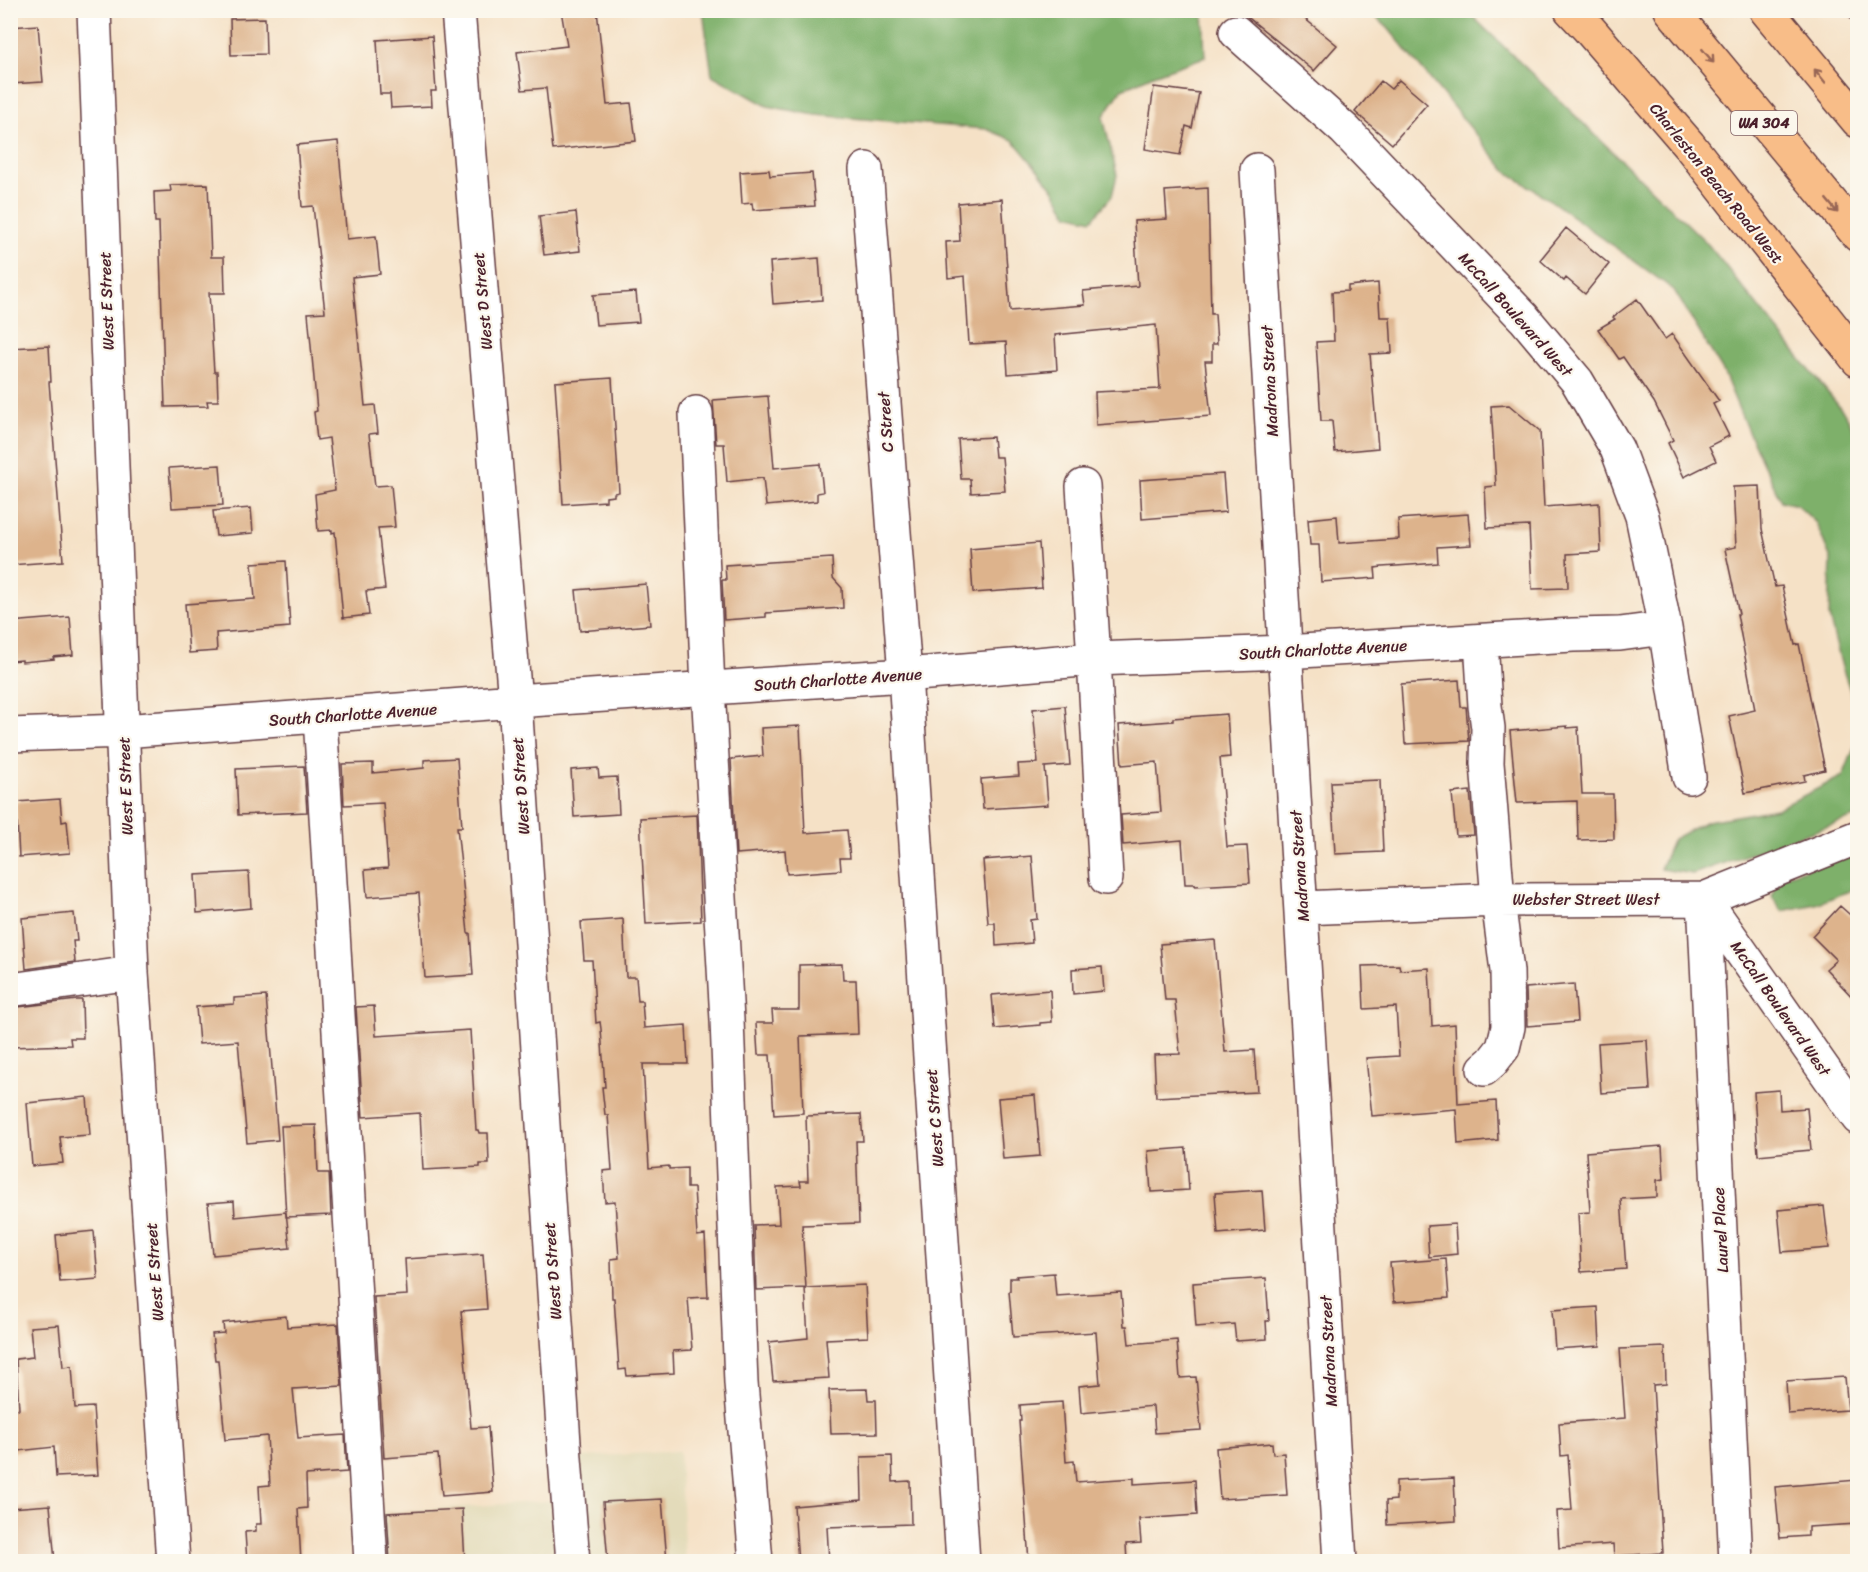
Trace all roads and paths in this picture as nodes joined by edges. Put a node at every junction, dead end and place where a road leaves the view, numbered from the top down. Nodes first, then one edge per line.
1 (94, 10) edge
2 (458, 10) edge
3 (1571, 10) edge
4 (1671, 10) edge
5 (1766, 10) edge
6 (1236, 32) dead end
7 (1857, 121) edge
8 (866, 169) dead end
9 (1257, 170) dead end
10 (1857, 235) edge
11 (1857, 360) edge
12 (696, 413) dead end
13 (1083, 486) dead end
14 (1665, 628) junction
15 (1481, 641) junction
16 (1284, 652) junction
17 (1094, 659) junction
18 (904, 675) junction
19 (708, 688) junction
20 (515, 701) junction
21 (320, 717) junction
22 (123, 731) junction
23 (10, 735) edge
24 (1689, 777) dead end
25 (1857, 837) edge
26 (1106, 878) dead end
27 (1704, 899) junction
28 (1498, 900) junction
29 (1302, 908) junction
30 (132, 974) junction
31 (10, 990) edge
32 (1484, 1069) dead end
33 (1857, 1118) edge
34 (173, 1562) edge
35 (371, 1562) edge
36 (573, 1562) edge
37 (756, 1562) edge
38 (963, 1562) edge
39 (1340, 1562) edge
40 (1736, 1562) edge

1 - 22 street, West E Street
2 - 20 street, West D Street
3 - 11 main road, Charleston Beach Road West
4 -> 10 main road, WA 304
7 -> 5 main road
6 - 14 street, McCall Boulevard West
8 - 18 street, C Street
9 - 16 street, Madrona Street
12 - 19 street
13 - 17 street
14 - 15 street, South Charlotte Avenue
14 - 24 street, McCall Boulevard West
15 - 16 street, South Charlotte Avenue
15 - 28 street
16 - 17 street, South Charlotte Avenue
16 - 29 street, Madrona Street
17 - 18 street, South Charlotte Avenue
17 - 26 street
18 - 19 street, South Charlotte Avenue
18 - 38 street, West C Street
19 - 20 street, South Charlotte Avenue
19 - 37 street
20 - 21 street, South Charlotte Avenue
20 - 36 street, West D Street
21 - 22 street, South Charlotte Avenue
21 - 35 street
22 - 23 street, South Charlotte Avenue
22 - 30 street, West E Street
25 - 27 street, Webster Street West
27 - 28 street, Webster Street West
27 - 33 street, McCall Boulevard West
27 - 40 street, Laurel Place
28 - 29 street, Webster Street West
28 - 32 street
29 - 39 street, Madrona Street
30 - 31 street
30 - 34 street, West E Street

